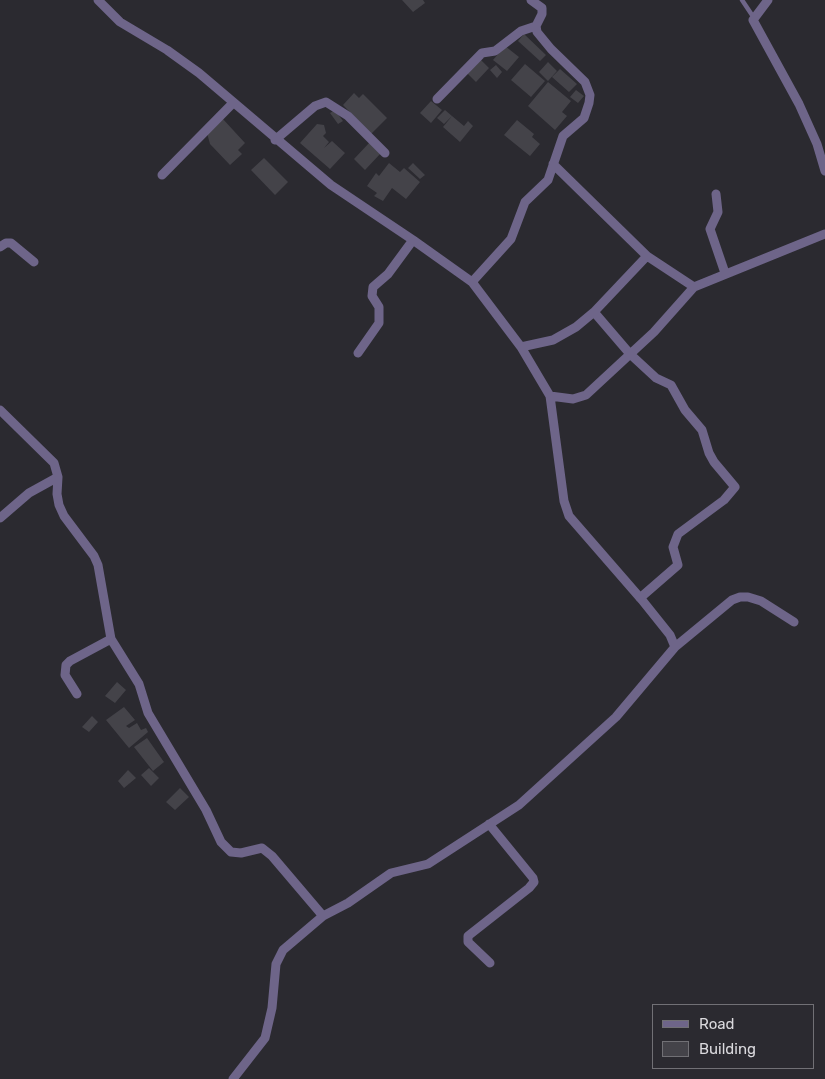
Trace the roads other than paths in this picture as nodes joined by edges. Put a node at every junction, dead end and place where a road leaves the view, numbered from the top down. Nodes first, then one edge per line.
1 (98, 0) edge
2 (531, 0) edge
3 (742, 0) edge
4 (768, 0) edge
5 (754, 18) junction
6 (536, 26) junction
7 (437, 98) dead end
8 (232, 104) junction
9 (275, 140) junction
10 (385, 154) dead end
11 (553, 164) junction
12 (825, 171) edge
13 (162, 175) dead end
14 (716, 194) dead end
15 (825, 234) edge
16 (413, 240) junction
17 (0, 247) edge
18 (647, 256) junction
19 (34, 262) dead end
20 (725, 273) junction
21 (472, 282) junction
22 (694, 287) junction
23 (594, 312) junction
24 (521, 347) junction
25 (358, 353) dead end
26 (630, 354) junction
27 (550, 396) junction
28 (0, 410) edge
29 (58, 477) junction
30 (0, 518) edge
31 (640, 598) junction
32 (794, 622) dead end
33 (111, 639) junction
34 (675, 647) junction
35 (78, 694) dead end
36 (490, 824) junction
37 (323, 916) junction
38 (490, 963) dead end
39 (234, 1079) edge

1 - 8 street
2 - 6 street
3 - 5 lane
4 - 5 street
5 - 12 street
6 - 7 street
6 - 11 street
8 - 9 street
8 - 13 street
9 - 10 street
9 - 16 street
11 - 18 street
11 - 21 street
14 - 20 street
15 - 20 street
16 - 21 street
16 - 25 street
17 - 19 street
18 - 22 street
18 - 23 street
20 - 22 street
21 - 24 street
22 - 26 street
23 - 24 street
23 - 26 street
24 - 27 street
26 - 27 street
26 - 31 street
27 - 31 street
28 - 29 street
29 - 30 street
29 - 33 street
31 - 34 street
32 - 34 street
33 - 35 street
33 - 37 street
34 - 36 street
36 - 37 street
36 - 38 street
37 - 39 street

